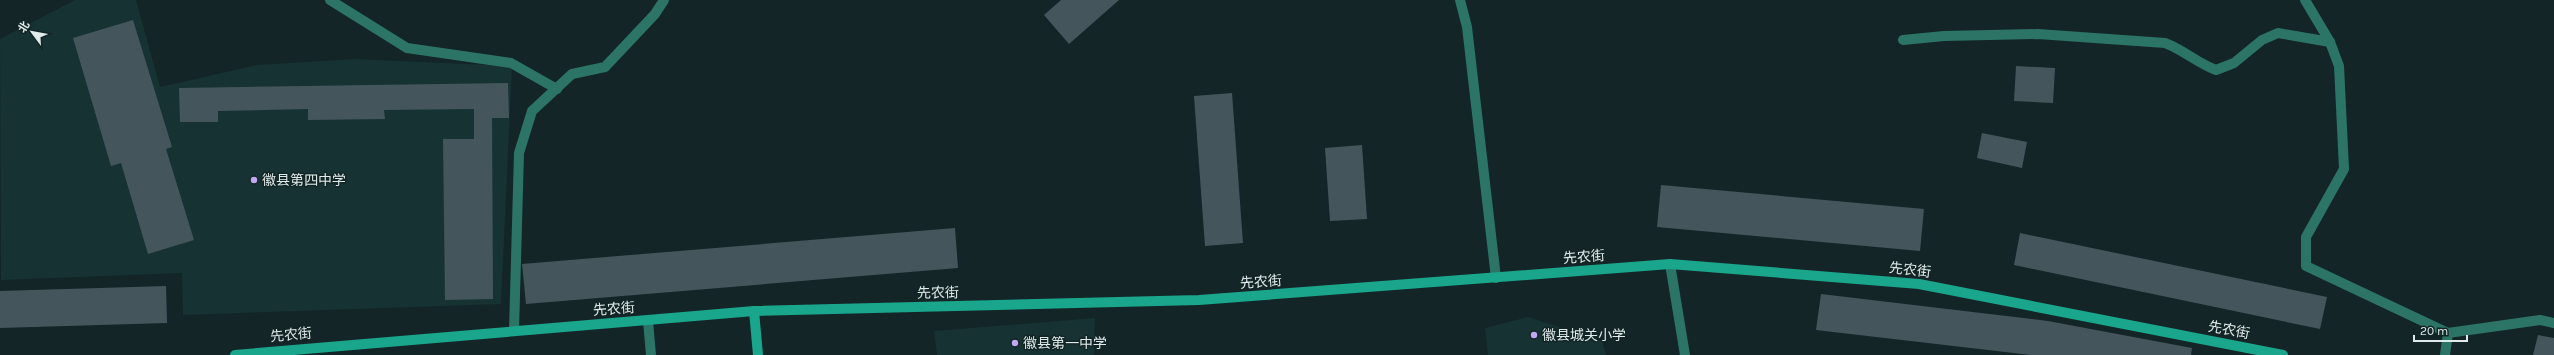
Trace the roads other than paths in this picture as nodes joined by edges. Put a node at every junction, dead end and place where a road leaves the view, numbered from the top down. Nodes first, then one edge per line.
1 (330, 0) edge
2 (664, 0) edge
3 (1460, 0) edge
4 (2305, 0) edge
5 (1903, 40) dead end
6 (2330, 42) junction
7 (557, 89) junction
8 (1670, 264) junction
9 (1496, 278) junction
10 (754, 311) junction
11 (648, 321) junction
12 (2554, 323) edge
13 (514, 331) junction
14 (2448, 333) junction
15 (235, 355) edge
16 (651, 355) edge
17 (758, 355) edge
18 (1685, 355) edge
19 (2283, 355) edge
20 (2445, 355) edge

1 - 7 street
2 - 7 street
3 - 9 street
4 - 6 street
5 - 6 street
6 - 14 street
7 - 13 street
8 - 9 main road, 先农街
8 - 18 street
8 - 19 main road, 先农街
9 - 10 main road, 先农街
10 - 11 main road, 先农街
10 - 17 main road
11 - 13 main road, 先农街
11 - 16 street
12 - 14 street
13 - 15 main road, 先农街
14 - 20 street

